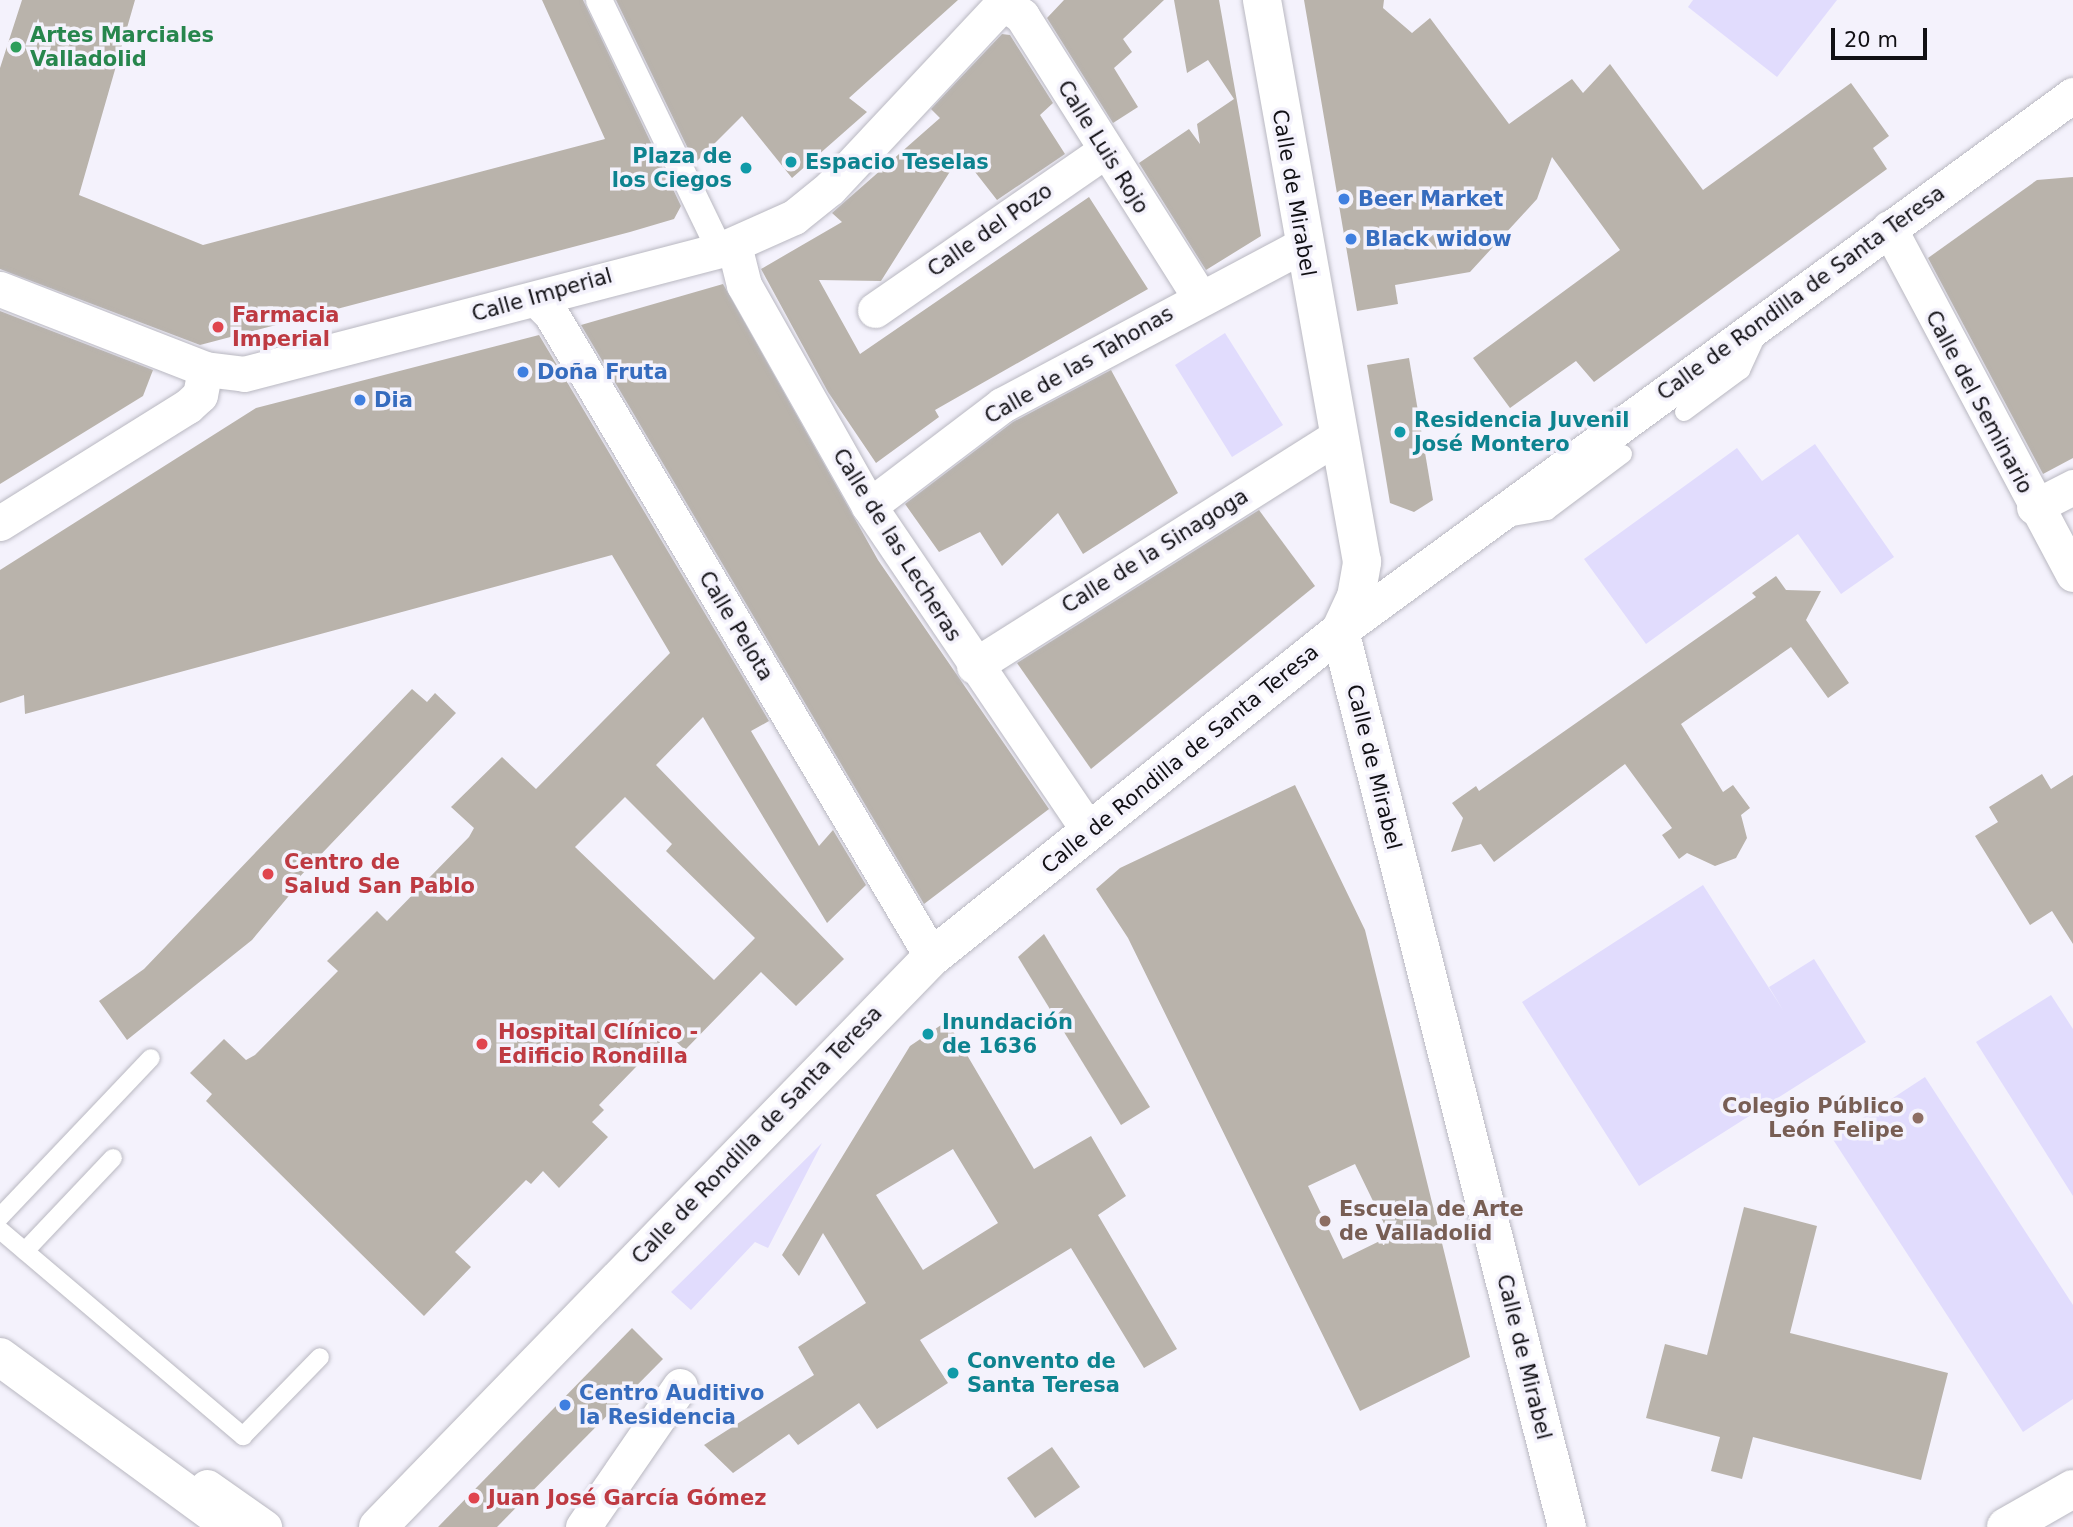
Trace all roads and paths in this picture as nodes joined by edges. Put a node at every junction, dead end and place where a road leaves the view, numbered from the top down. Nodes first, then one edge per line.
1 (599, 0) edge
2 (1262, 0) edge
3 (999, 3) edge
4 (2073, 95) edge
5 (1105, 151) junction
6 (1889, 228) junction
7 (1303, 245) junction
8 (727, 248) junction
9 (0, 289) edge
10 (1199, 296) junction
11 (536, 299) junction
12 (875, 310) dead end
13 (1765, 319) junction
14 (205, 369) junction
15 (1684, 412) dead end
16 (1336, 437) junction
17 (1623, 454) dead end
18 (2073, 487) edge
19 (869, 506) junction
20 (2034, 507) junction
21 (1490, 522) junction
22 (0, 523) edge
23 (2073, 574) edge
24 (1340, 632) junction
25 (974, 666) junction
26 (1089, 831) junction
27 (932, 957) junction
28 (151, 1058) dead end
29 (113, 1158) dead end
30 (0, 1217) edge
31 (0, 1230) edge
32 (25, 1251) junction
33 (0, 1339) edge
34 (0, 1357) edge
35 (320, 1357) dead end
36 (680, 1386) dead end
37 (2073, 1489) edge
38 (232, 1527) edge
39 (264, 1527) edge
40 (377, 1527) edge
41 (583, 1527) edge
42 (1567, 1527) edge
43 (2006, 1527) edge

1 - 8 street
2 - 7 main road, Calle de Mirabel
3 - 5 street, Calle Luis Rojo
3 - 8 street, Calle Imperial
4 - 6 street, Calle de Rondilla de Santa Teresa
5 - 10 street, Calle Luis Rojo
5 - 12 street, Calle del Pozo
6 - 13 street, Calle de Rondilla de Santa Teresa
6 - 20 street, Calle del Seminario
7 - 10 street, Calle de las Tahonas
7 - 16 main road, Calle de Mirabel
8 - 11 street, Calle Imperial
8 - 19 street, Calle de las Lecheras
9 - 14 street, Calle Imperial
10 - 19 street, Calle de las Tahonas
11 - 14 street, Calle Imperial
11 - 27 street, Calle Pelota
13 - 15 lane
13 - 21 street, Calle de Rondilla de Santa Teresa
14 - 22 street
16 - 24 main road, Calle de Mirabel
16 - 25 street, Calle de la Sinagoga
17 - 21 lane
18 - 20 street
19 - 25 street, Calle de las Lecheras
20 - 23 street, Calle del Seminario
21 - 24 street, Calle de Rondilla de Santa Teresa
24 - 26 main road, Calle de Rondilla de Santa Teresa
24 - 42 main road, Calle de Mirabel
25 - 26 street, Calle de las Lecheras
26 - 27 main road, Calle de Rondilla de Santa Teresa
27 - 40 main road, Calle de Rondilla de Santa Teresa
28 - 30 lane
29 - 32 lane
31 - 32 lane
32 - 35 lane
33 - 39 street
34 - 38 main road
36 - 41 street
37 - 43 main road

